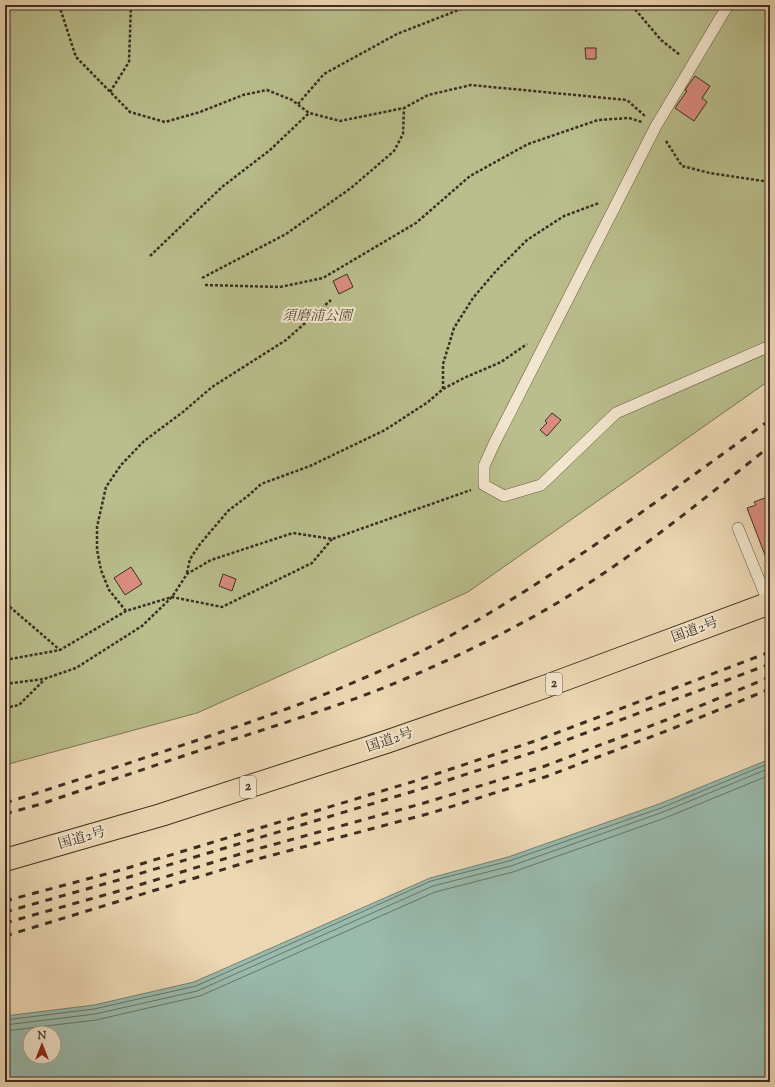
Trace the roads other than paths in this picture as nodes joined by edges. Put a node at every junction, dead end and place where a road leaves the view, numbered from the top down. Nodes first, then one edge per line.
1 (728, 5) edge
2 (770, 346) edge
3 (738, 528) dead end
4 (769, 603) edge
5 (5, 860) edge

1 - 2 lane
3 - 4 lane
4 - 5 highway, 国道2号 / 2

